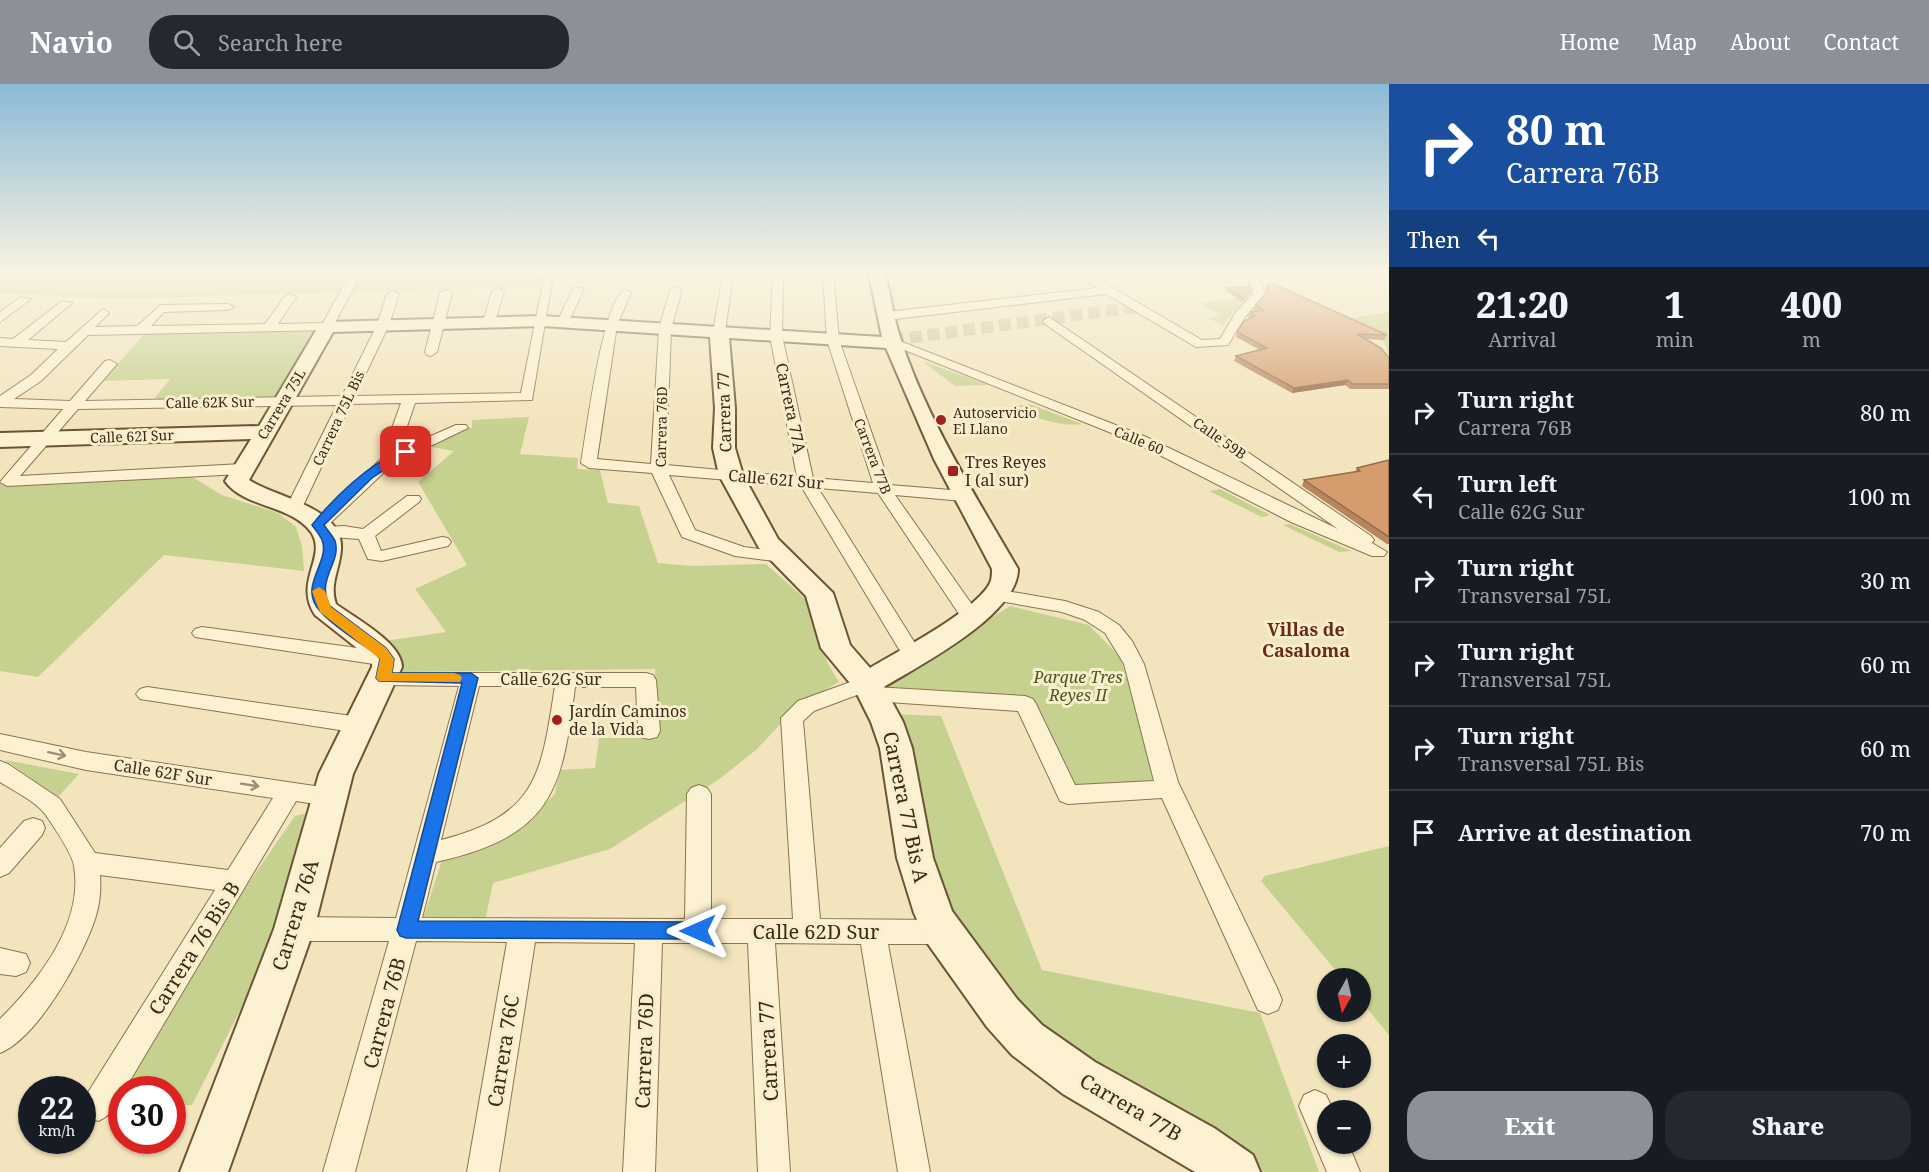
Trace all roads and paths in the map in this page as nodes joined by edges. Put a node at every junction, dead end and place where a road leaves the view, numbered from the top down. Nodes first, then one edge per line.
1 (438, 324) edge
2 (39, 325) edge
3 (91, 325) edge
4 (145, 325) edge
5 (213, 325) edge
6 (271, 325) edge
7 (383, 325) junction
8 (395, 325) edge
9 (541, 325) edge
10 (607, 325) edge
11 (611, 325) junction
12 (666, 325) edge
13 (720, 325) edge
14 (776, 325) edge
15 (832, 325) edge
16 (889, 325) edge
17 (1054, 325) edge
18 (1167, 325) edge
19 (1234, 325) edge
20 (327, 327) junction
21 (269, 328) junction
22 (210, 329) junction
23 (665, 329) junction
24 (140, 330) junction
25 (84, 331) junction
26 (719, 332) junction
27 (776, 336) junction
28 (833, 340) junction
29 (0, 342) edge
30 (16, 343) junction
31 (893, 343) junction
32 (68, 346) junction
33 (431, 352) dead end
34 (110, 364) dead end
35 (7, 393) edge
36 (409, 399) junction
37 (345, 400) junction
38 (282, 401) junction
39 (0, 403) edge
40 (74, 405) junction
41 (461, 428) dead end
42 (264, 432) junction
43 (44, 439) junction
44 (0, 440) edge
45 (388, 461) junction
46 (658, 469) junction
47 (239, 475) junction
48 (731, 475) junction
49 (806, 482) junction
50 (882, 489) junction
51 (963, 496) junction
52 (413, 500) dead end
53 (294, 508) junction
54 (321, 529) junction
55 (366, 535) junction
56 (442, 542) dead end
57 (1384, 555) edge
58 (783, 557) junction
59 (995, 595) junction
60 (970, 616) junction
61 (202, 633) dead end
62 (913, 656) junction
63 (385, 668) junction
64 (471, 678) junction
65 (566, 679) junction
66 (870, 688) junction
67 (147, 694) dead end
68 (359, 724) junction
69 (649, 731) dead end
70 (0, 742) edge
71 (0, 770) edge
72 (1169, 789) junction
73 (290, 791) junction
74 (699, 794) dead end
75 (328, 797) junction
76 (33, 828) dead end
77 (426, 854) junction
78 (87, 863) junction
79 (0, 866) edge
80 (235, 882) junction
81 (294, 929) junction
82 (406, 930) junction
83 (523, 930) junction
84 (649, 930) junction
85 (698, 931) junction
86 (761, 931) junction
87 (807, 931) junction
88 (872, 931) junction
89 (942, 932) junction
90 (1268, 1000) dead end
91 (0, 1039) edge
92 (1027, 1040) joint
93 (98, 1105) dead end
94 (1315, 1106) dead end
95 (1317, 1110) edge
96 (1336, 1154) edge
97 (204, 1172) edge
98 (339, 1172) edge
99 (483, 1172) edge
100 (639, 1172) edge
101 (774, 1172) edge
102 (914, 1172) edge
103 (1236, 1172) edge
104 (1344, 1172) edge

1 - 33 street
2 - 30 street
3 - 25 street
4 - 24 street
5 - 22 street
6 - 21 street
7 - 8 street
7 - 20 street
7 - 37 street, Carrera 75L Bis
9 - 36 street, Calle 62K Sur
10 - 11 street
11 - 23 street
11 - 46 street, Calle 62I Sur
12 - 23 street, Carrera 76D
13 - 26 street, Carrera 77
14 - 27 street, Carrera 77A
15 - 28 street, Carrera 77B
16 - 31 street
17 - 57 street, Calle 59B
18 - 19 street
20 - 21 street
20 - 38 street, Carrera 75L
21 - 22 street
22 - 24 street
23 - 26 street
23 - 46 street, Carrera 76D
24 - 25 street
25 - 32 street
26 - 27 street
26 - 48 street, Carrera 77
27 - 28 street
27 - 49 street, Carrera 77A
28 - 31 street
28 - 50 street, Carrera 77B
29 - 30 street
30 - 32 street
31 - 51 street
31 - 57 street, Calle 60
32 - 35 street
34 - 40 street
35 - 39 street
36 - 37 street, Calle 62K Sur
36 - 45 street
37 - 38 street, Calle 62K Sur
37 - 53 street, Carrera 75L Bis
38 - 40 street, Calle 62K Sur
38 - 42 street, Carrera 75L
39 - 40 street, Calle 62K Sur
40 - 43 street
41 - 45 street
42 - 43 street, Calle 62I Sur
42 - 47 street, Carrera 75L
43 - 44 street, Calle 62I Sur
43 - 47 street
45 - 54 street
46 - 48 street, Calle 62I Sur
46 - 58 street, Carrera 76D
47 - 53 street
48 - 49 street, Calle 62I Sur
48 - 58 street, Carrera 77
49 - 50 street, Calle 62I Sur
49 - 62 street, Carrera 77A
50 - 51 street, Calle 62I Sur
50 - 60 street, Carrera 77B
51 - 59 street
52 - 55 street
53 - 54 street
54 - 55 street
54 - 63 street
55 - 56 street
58 - 66 street, Carrera 77
59 - 60 street
59 - 72 street
60 - 62 street
61 - 63 street, Calle 62G Sur
62 - 66 street
63 - 64 street, Calle 62G Sur
63 - 68 street, Carrera 76A
64 - 65 street, Calle 62G Sur
64 - 77 street, Carrera 76B
65 - 69 street, Calle 62G Sur
65 - 77 street
66 - 72 street
66 - 87 street
66 - 89 street, Carrera 77 Bis A
67 - 68 street
68 - 75 street, Carrera 76A
70 -> 73 street, Calle 62F Sur
71 - 78 street
72 - 90 street
73 - 75 street, Calle 62F Sur
73 - 80 street, Carrera 76 Bis B
74 - 85 street
75 - 81 street, Carrera 76A
76 - 79 street
77 - 82 street, Carrera 76B
78 - 80 street
78 - 91 street
80 - 93 street, Carrera 76 Bis B
81 - 82 street, Calle 62D Sur
81 - 97 street, Carrera 76A
82 - 83 street, Calle 62D Sur
82 - 98 street, Carrera 76B
83 - 84 street, Calle 62D Sur
83 - 99 street, Carrera 76C
84 - 85 street, Calle 62D Sur
84 - 100 street, Carrera 76D
85 - 86 street, Calle 62D Sur
86 - 87 street, Calle 62D Sur
86 - 101 street, Carrera 77
87 - 88 street, Calle 62D Sur
88 - 89 street, Calle 62D Sur
88 - 102 street
89 - 92 street, Carrera 77 Bis A
92 - 103 street, Carrera 77B
94 - 95 street
96 - 104 street

